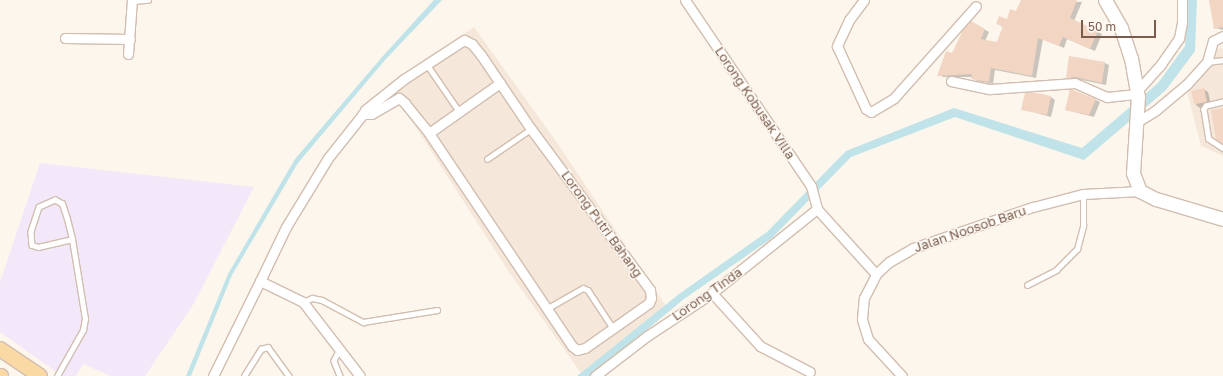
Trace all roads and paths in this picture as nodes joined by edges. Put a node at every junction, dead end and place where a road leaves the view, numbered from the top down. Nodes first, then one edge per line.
1 (148, 0) edge
2 (685, 0) edge
3 (864, 0) edge
4 (1105, 0) edge
5 (1182, 0) edge
6 (132, 1) edge
7 (976, 6) dead end
8 (1223, 36) edge
9 (65, 38) dead end
10 (130, 39) junction
11 (128, 54) dead end
12 (1223, 60) edge
13 (1207, 62) junction
14 (426, 63) junction
15 (951, 81) dead end
16 (500, 83) junction
17 (391, 89) junction
18 (1137, 94) junction
19 (399, 98) junction
20 (1223, 102) edge
21 (459, 111) junction
22 (363, 114) junction
23 (1137, 119) junction
24 (531, 129) junction
25 (429, 133) junction
26 (1223, 148) edge
27 (487, 159) dead end
28 (1140, 191) junction
29 (1083, 194) junction
30 (817, 209) junction
31 (1223, 219) edge
32 (72, 239) junction
33 (876, 274) junction
34 (260, 281) junction
35 (1027, 285) dead end
36 (712, 293) junction
37 (303, 302) junction
38 (548, 308) junction
39 (437, 310) dead end
40 (614, 329) junction
41 (341, 348) junction
42 (0, 349) edge
43 (810, 372) dead end
44 (40, 376) edge
45 (57, 376) edge
46 (214, 376) edge
47 (244, 376) edge
48 (289, 376) edge
49 (340, 376) edge
50 (360, 376) edge
51 (595, 376) edge
52 (902, 376) edge

1 - 6 lane
2 - 30 street, Lorong Kobusak Villa
3 - 7 street
4 - 18 main road
5 - 18 street
6 - 10 street
8 - 13 street
9 - 10 street
10 - 11 street
12 - 13 lane
13 - 23 street
14 - 16 street, Lorong Putri Bahang
14 - 17 street, Lorong Putri Bahang
14 - 21 lane
15 - 18 street
16 - 21 street
16 - 24 street, Lorong Putri Bahang
17 - 19 street, Lorong Putri Bahang
17 - 22 street, Lorong Putri Bahang
18 - 23 main road
19 - 22 street
19 - 25 street, Lorong Putri Bahang
20 - 26 lane
21 - 25 street
22 - 34 street, Lorong Putri Bahang
23 - 28 main road
24 - 27 lane
24 - 40 street, Lorong Putri Bahang
25 - 38 street, Lorong Putri Bahang
28 - 29 street, Jalan Noosob Baru
28 - 31 main road
29 - 33 street, Jalan Noosob Baru
29 - 35 lane
30 - 33 street
30 - 36 street, Lorong Tinda
32 - 32 lane
32 - 45 lane
33 - 52 street, Jalan Noosob Baru
34 - 37 street
34 - 46 street, Lorong Putri Bahang
36 - 43 street
36 - 51 street, Lorong Tinda
37 - 39 lane
37 - 41 street
38 - 40 lane
38 - 40 street, Lorong Putri Bahang
41 - 49 lane
41 - 50 street
42 - 44 main road
47 - 48 lane

